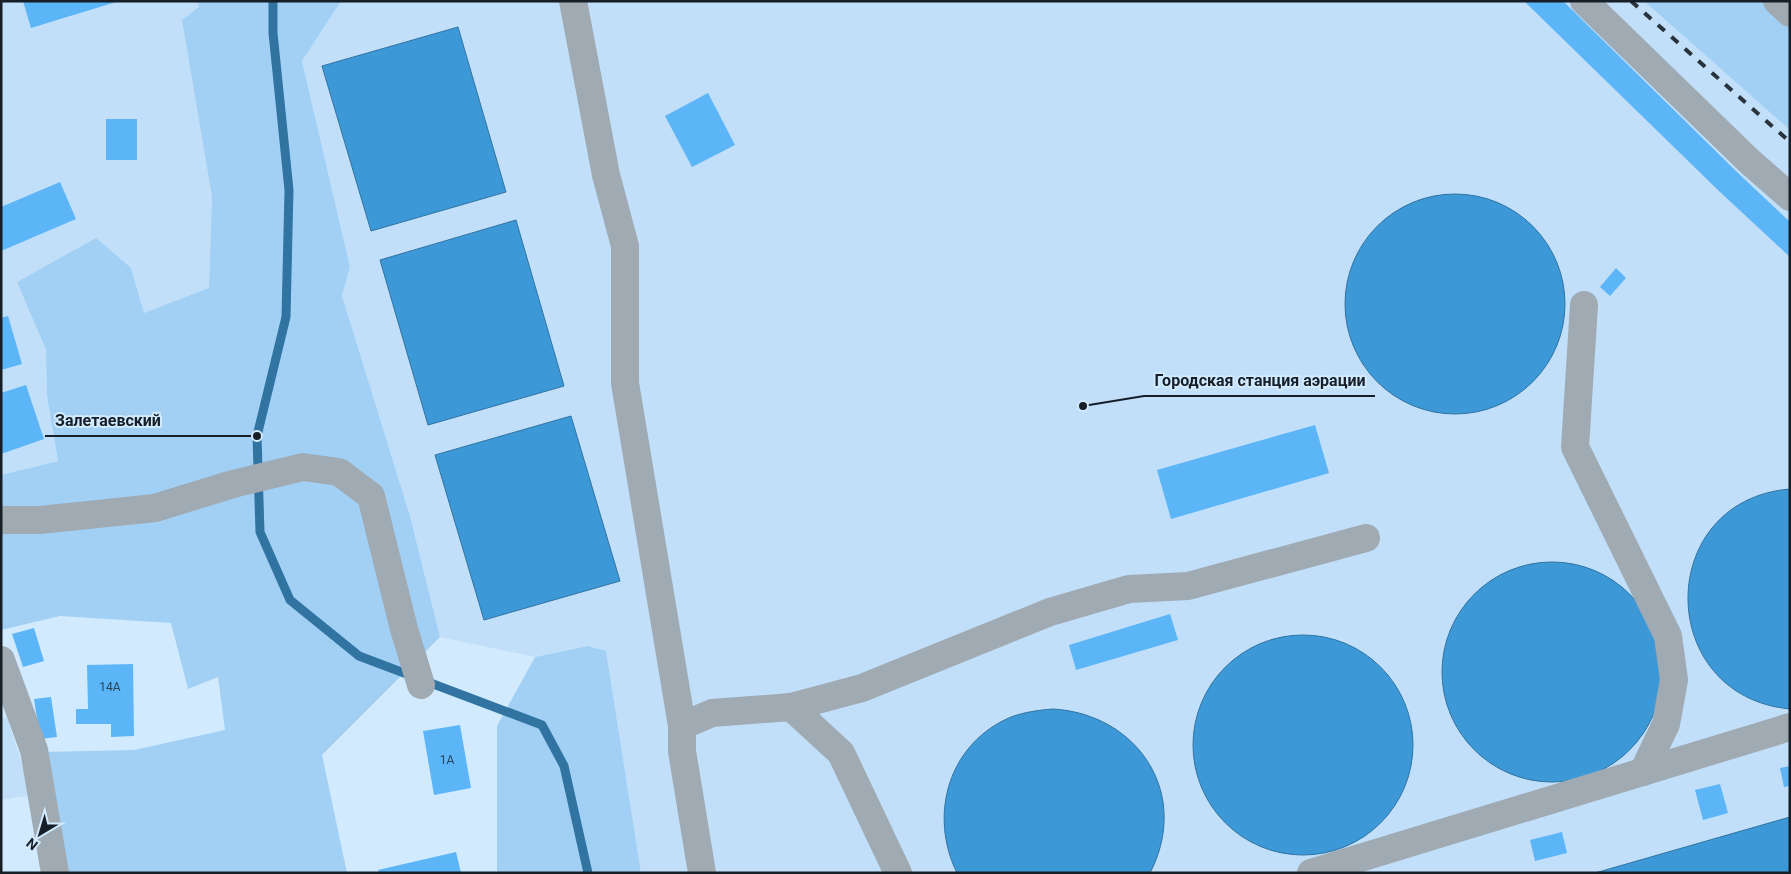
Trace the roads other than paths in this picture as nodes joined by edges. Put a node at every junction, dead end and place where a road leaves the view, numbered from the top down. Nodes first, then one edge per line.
1 (573, 1) edge
2 (1584, 1) edge
3 (1790, 198) edge
4 (1584, 305) dead end
5 (1, 520) edge
6 (1366, 538) dead end
7 (1, 660) edge
8 (421, 685) dead end
9 (791, 707) junction
10 (682, 726) junction
11 (1790, 727) edge
12 (1643, 772) junction
13 (55, 873) edge
14 (702, 873) edge
15 (898, 873) edge
16 (1311, 873) edge

1 - 10 street
2 - 3 street
4 - 12 street
5 - 8 street
6 - 9 street
7 - 13 street
9 - 10 street
9 - 15 street
10 - 14 street
11 - 12 street
12 - 16 street

